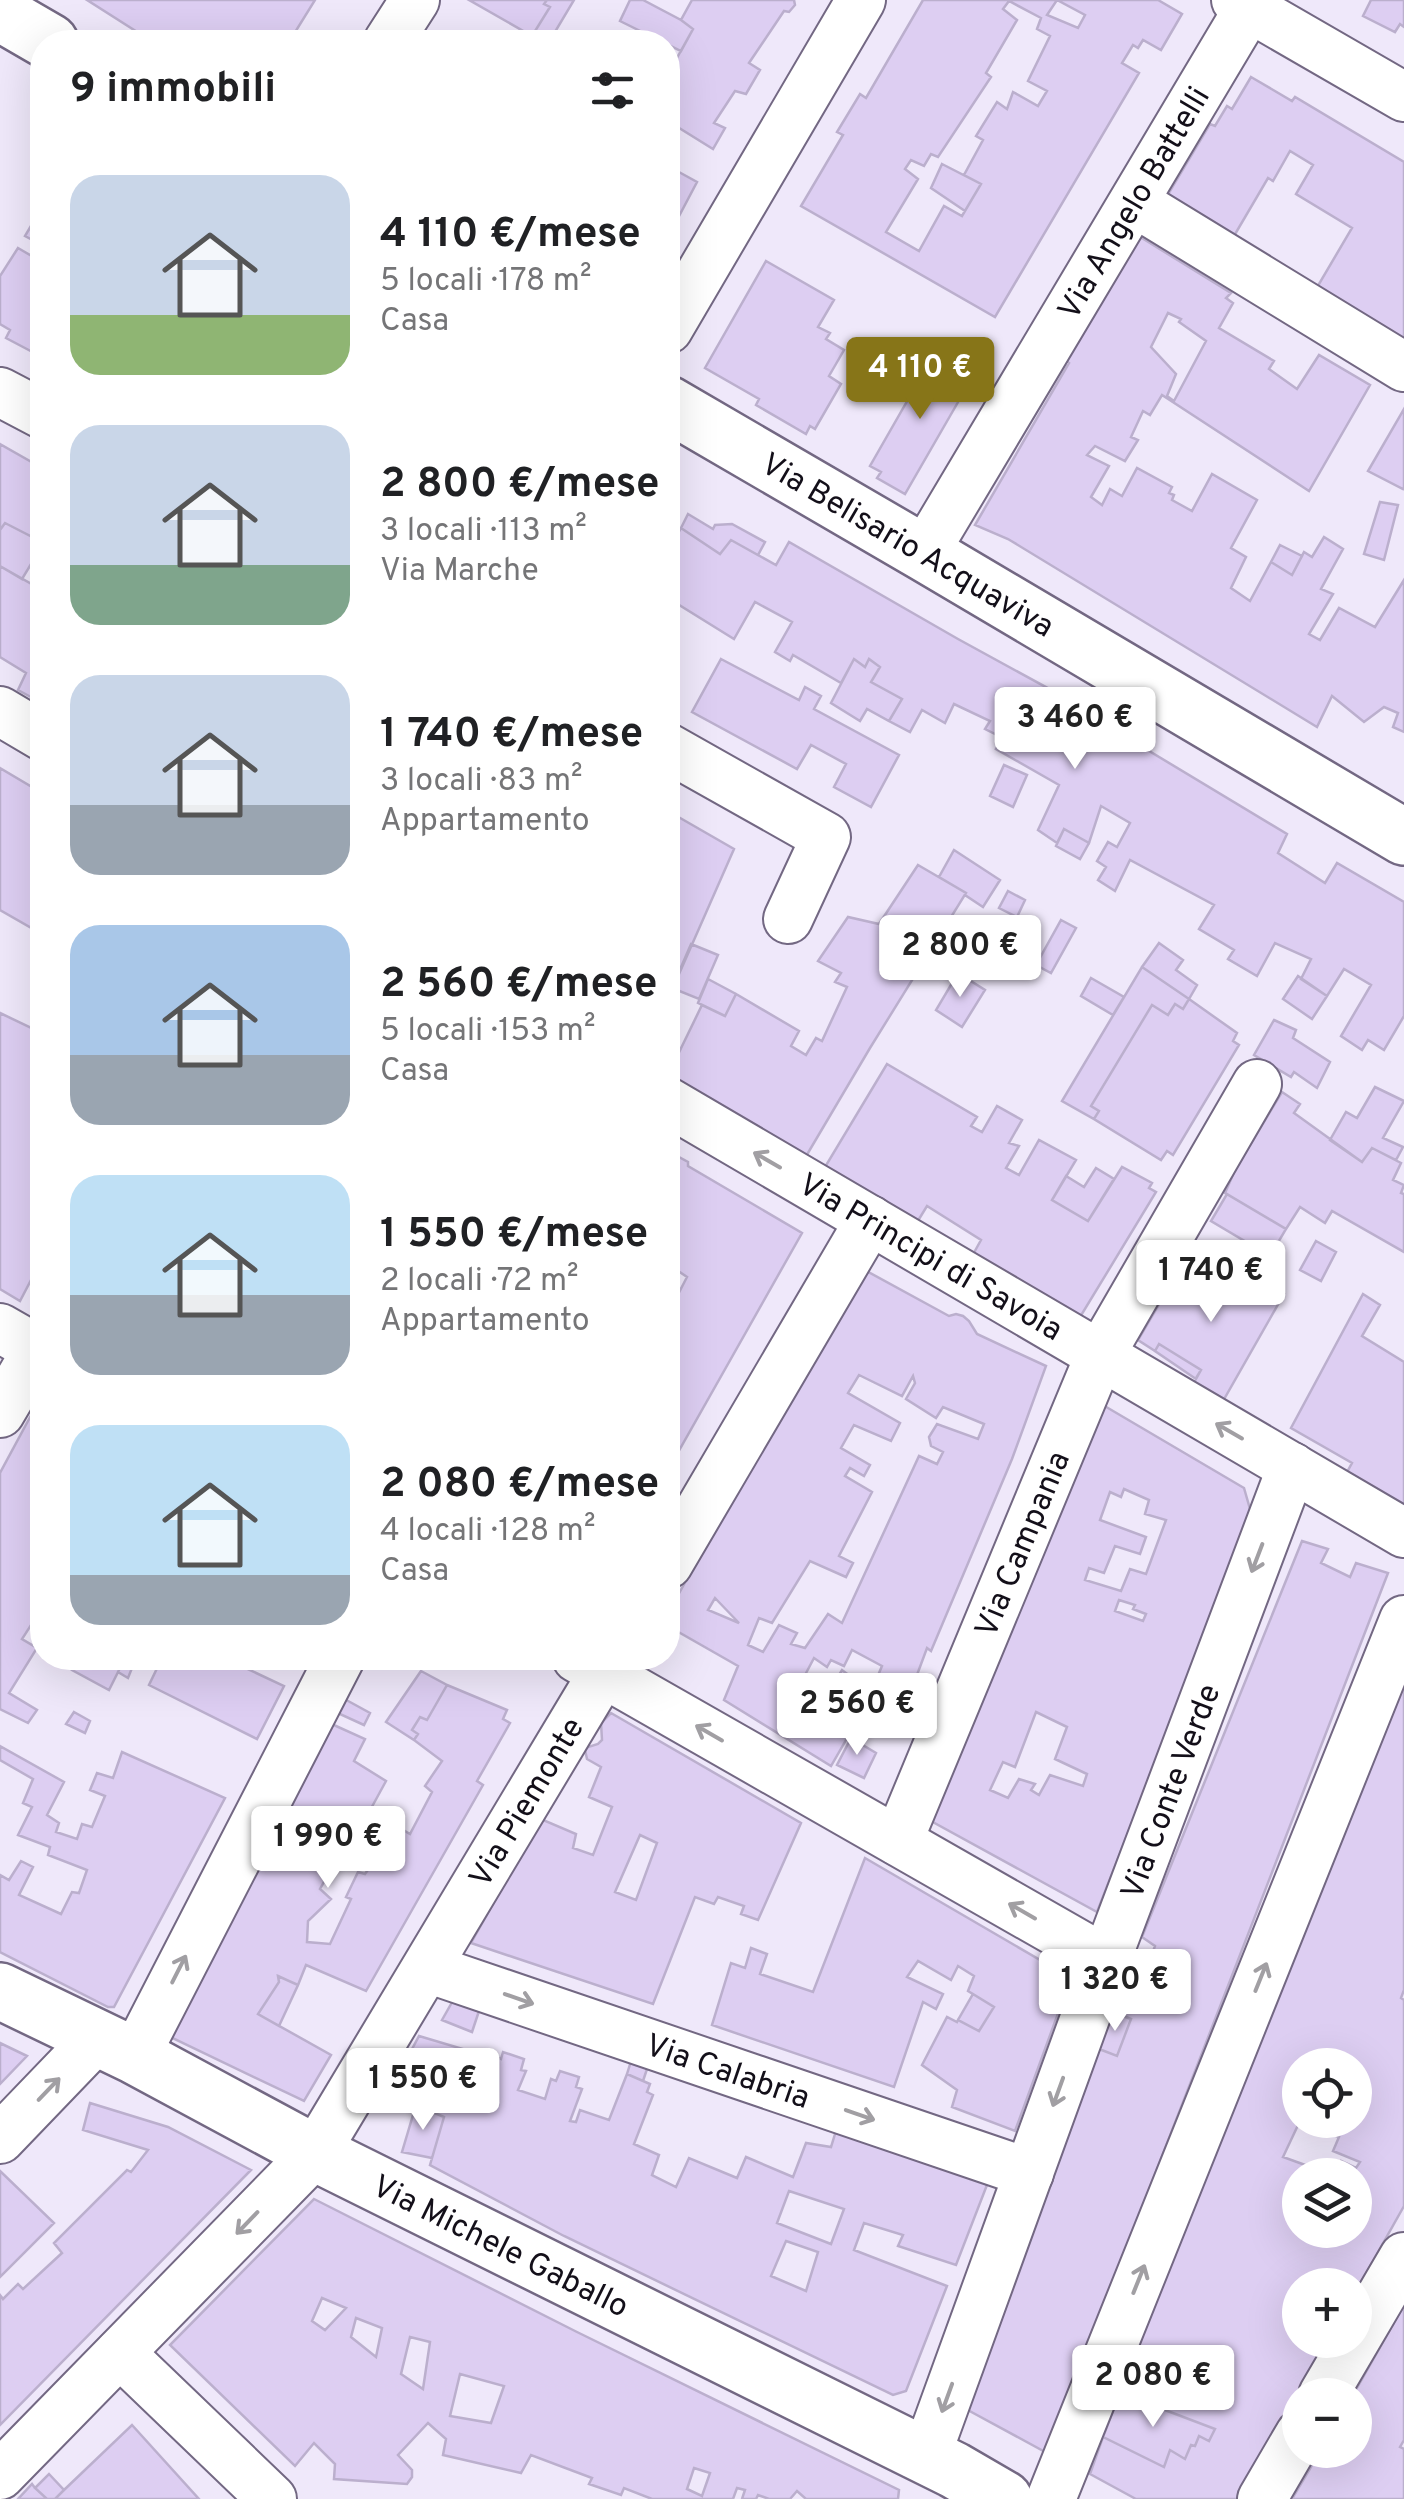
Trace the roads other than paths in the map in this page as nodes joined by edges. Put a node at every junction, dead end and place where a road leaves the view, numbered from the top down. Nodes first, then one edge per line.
1 (415, 0) edge
2 (860, 0) edge
3 (1242, 4) edge
4 (0, 12) edge
5 (30, 30) edge
6 (396, 30) edge
7 (1404, 98) edge
8 (1134, 202) junction
9 (680, 308) edge
10 (1404, 367) edge
11 (0, 392) edge
12 (30, 408) edge
13 (680, 411) edge
14 (924, 553) junction
15 (0, 711) edge
16 (30, 729) edge
17 (680, 755) edge
18 (1404, 837) edge
19 (788, 920) dead end
20 (1257, 1084) dead end
21 (680, 1109) edge
22 (870, 1220) junction
23 (30, 1345) edge
24 (1100, 1355) junction
25 (0, 1413) edge
26 (1292, 1467) junction
27 (1404, 1533) edge
28 (680, 1544) edge
29 (1404, 1620) edge
30 (333, 1670) edge
31 (594, 1670) edge
32 (610, 1670) edge
33 (898, 1840) junction
34 (1106, 1960) junction
35 (426, 1968) junction
36 (0, 1991) edge
37 (116, 2047) junction
38 (0, 2139) edge
39 (316, 2153) junction
40 (1029, 2173) junction
41 (1404, 2257) edge
42 (120, 2353) junction
43 (1333, 2378) edge
44 (926, 2456) junction
45 (1282, 2465) edge
46 (0, 2475) edge
47 (272, 2499) edge
48 (1004, 2499) edge
49 (1051, 2499) edge
50 (1262, 2499) edge

1 - 6 street
2 - 9 street
3 - 7 street
3 - 8 street, Via Angelo Battelli
4 - 5 street
8 - 10 street
8 - 14 street, Via Angelo Battelli
11 - 12 street
13 - 14 street, Via Belisario Acquaviva
14 - 18 street, Via Belisario Acquaviva
15 - 16 street
17 - 19 street
20 - 24 street, Via Campania
22 -> 21 street, Via Principi di Savoia
22 - 24 street, Via Principi di Savoia
22 - 28 street
23 - 25 street
26 -> 24 street, Via Principi di Savoia
24 - 33 street, Via Campania
26 - 27 street, Via Principi di Savoia
26 -> 34 street, Via Conte Verde
49 -> 29 street
37 -> 30 street
31 - 35 street, Via Piemonte
33 -> 32 street
34 -> 33 street
34 -> 40 street, Via Conte Verde
35 - 39 street, Via Piemonte
35 -> 40 street, Via Calabria
36 - 37 street, Via Michele Gaballo
38 -> 37 street
37 - 39 street, Via Michele Gaballo
39 -> 42 street, Via Piemonte
39 - 44 street, Via Michele Gaballo
40 -> 44 street, Via Conte Verde
41 - 43 street
42 - 46 street, Via Piemonte
42 - 47 street
44 - 48 street, Via Michele Gaballo
45 - 50 street

